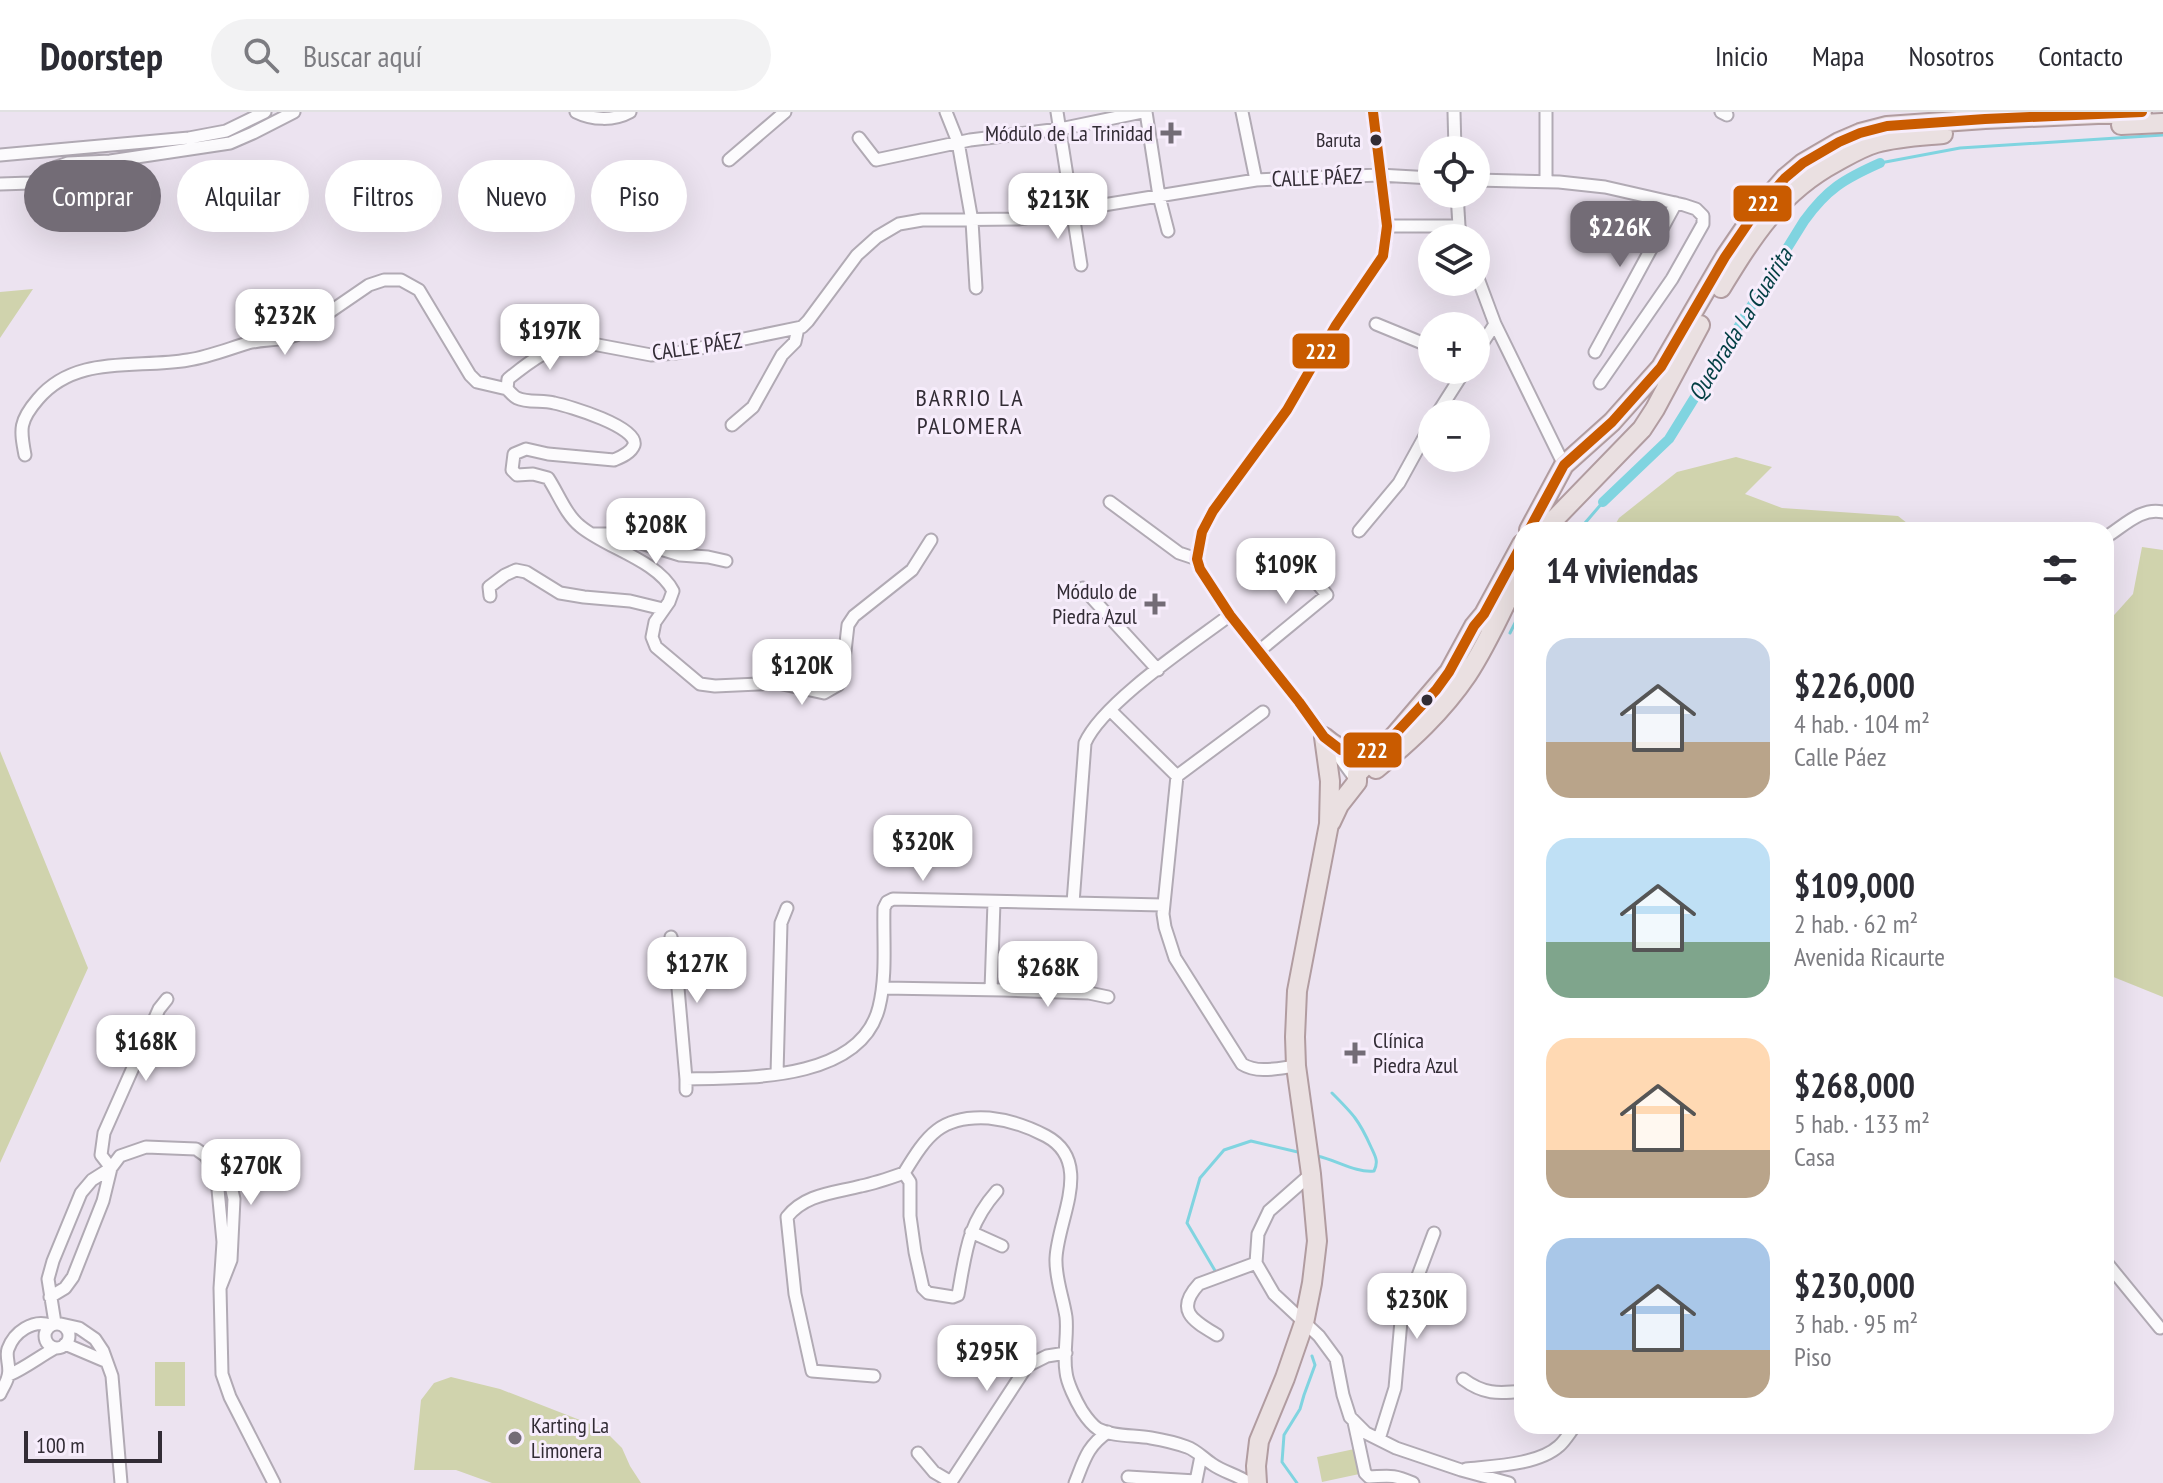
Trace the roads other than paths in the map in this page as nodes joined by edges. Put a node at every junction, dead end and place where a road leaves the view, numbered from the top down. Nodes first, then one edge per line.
1 (265, 112) edge
2 (294, 112) edge
3 (576, 112) edge
4 (630, 112) edge
5 (785, 112) edge
6 (946, 112) edge
7 (1057, 112) edge
8 (1144, 112) edge
9 (1242, 112) edge
10 (1373, 112) edge
11 (1454, 112) edge
12 (1546, 112) edge
13 (2142, 112) edge
14 (2162, 124) edge
15 (1060, 129) junction
16 (1455, 136) edge
17 (859, 138) dead end
18 (958, 142) junction
19 (36, 153) junction
20 (0, 155) edge
21 (42, 160) edge
22 (117, 160) edge
23 (729, 160) dead end
24 (1379, 175) junction
25 (1418, 177) edge
26 (1256, 180) junction
27 (1490, 180) edge
28 (1546, 181) junction
29 (24, 183) edge
30 (0, 184) edge
31 (1159, 196) junction
32 (1676, 203) junction
33 (1071, 211) junction
34 (972, 221) junction
35 (1387, 226) junction
36 (1418, 226) edge
37 (1168, 231) dead end
38 (1081, 265) dead end
39 (976, 288) dead end
40 (1485, 296) edge
41 (1376, 324) dead end
42 (1495, 324) junction
43 (798, 328) junction
44 (1490, 332) edge
45 (1418, 341) edge
46 (1595, 352) dead end
47 (1600, 383) dead end
48 (507, 389) junction
49 (1662, 397) junction
50 (1612, 422) junction
51 (732, 425) dead end
52 (1418, 448) edge
53 (25, 455) dead end
54 (1564, 465) junction
55 (1110, 502) dead end
56 (2163, 512) edge
57 (1543, 522) edge
58 (1547, 522) edge
59 (1359, 531) dead end
60 (2114, 532) edge
61 (591, 534) junction
62 (931, 540) dead end
63 (1197, 559) junction
64 (1297, 559) dead end
65 (1514, 559) edge
66 (726, 561) dead end
67 (1514, 586) edge
68 (1083, 588) dead end
69 (490, 596) dead end
70 (663, 609) junction
71 (1230, 615) junction
72 (1259, 651) junction
73 (1158, 670) junction
74 (1110, 710) junction
75 (1263, 712) dead end
76 (1324, 737) junction
77 (1385, 745) junction
78 (1177, 776) junction
79 (1357, 782) junction
80 (1329, 824) junction
81 (994, 902) junction
82 (1073, 903) junction
83 (1163, 905) junction
84 (787, 908) dead end
85 (671, 937) dead end
86 (883, 988) junction
87 (991, 990) junction
88 (1108, 997) dead end
89 (167, 999) dead end
90 (1296, 1066) junction
91 (777, 1074) junction
92 (111, 1168) junction
93 (904, 1173) junction
94 (1311, 1174) junction
95 (997, 1191) dead end
96 (971, 1232) junction
97 (1434, 1233) dead end
98 (1002, 1246) dead end
99 (1256, 1263) junction
100 (2114, 1272) edge
101 (50, 1297) junction
102 (1304, 1323) junction
103 (55, 1324) junction
104 (2160, 1328) dead end
105 (1217, 1335) dead end
106 (60, 1346) junction
107 (1066, 1353) junction
108 (105, 1361) junction
109 (9, 1375) junction
110 (874, 1376) dead end
111 (1463, 1379) dead end
112 (1514, 1391) edge
113 (0, 1394) edge
114 (1354, 1421) junction
115 (1108, 1432) junction
116 (1569, 1434) edge
117 (1379, 1439) junction
118 (918, 1453) dead end
119 (1201, 1456) junction
120 (1461, 1470) junction
121 (1128, 1477) dead end
122 (121, 1483) edge
123 (274, 1483) edge
124 (1075, 1483) edge
125 (1249, 1483) edge
126 (1257, 1483) edge
127 (1413, 1483) edge
128 (1509, 1483) edge

1 - 19 street
2 - 22 street
3 - 4 street
5 - 23 street
6 - 18 street
7 - 15 street
8 - 15 street
8 - 31 street
9 - 26 street
10 - 24 street
11 - 16 street
12 - 28 street
13 - 50 main road
14 - 49 main road
15 - 18 street
15 - 33 street
17 - 18 street
18 - 34 street
19 - 20 street
19 - 21 street
24 - 25 street, CALLE PÁEZ
24 - 26 street, CALLE PÁEZ
24 - 35 street
26 - 31 street, CALLE PÁEZ
27 - 28 street
28 - 32 street
29 - 30 street
31 - 33 street, CALLE PÁEZ
31 - 37 street
32 - 46 street
32 - 47 street
33 - 34 street, CALLE PÁEZ
33 - 38 street
34 - 39 street
34 - 43 street, CALLE PÁEZ
35 - 36 street
35 - 63 street
40 - 42 street
41 - 45 street
42 - 44 street
42 - 54 street
43 - 48 street, CALLE PÁEZ
43 - 51 street
48 - 53 street
48 - 61 street
49 - 50 main road
49 - 58 main road
50 - 54 main road
52 - 59 street
54 - 57 main road
55 - 63 street
56 - 60 street
61 - 66 street
61 - 70 street
62 - 70 street
63 - 71 street
64 - 72 street
65 - 77 main road
67 - 79 main road
68 - 73 street
69 - 70 street
71 - 72 street
71 - 73 street
72 - 76 street
73 - 74 street
74 - 78 street
74 - 82 street
75 - 78 street
76 - 77 main road
76 - 79 street
76 - 80 main road
77 - 79 main road
78 - 83 street
79 - 80 main road
80 - 90 main road
81 - 82 street
81 - 86 street
81 - 87 street
82 - 83 street
83 - 90 street
84 - 91 street
85 - 91 street
86 - 87 street
86 - 91 street
87 - 88 street
89 - 92 street
90 - 94 main road
92 - 101 street
92 - 101 street
92 - 123 street
93 - 96 street
93 - 107 street
93 - 110 street
94 - 99 street
94 - 102 main road
95 - 96 street
96 - 98 street
97 - 117 street
99 - 102 street
99 - 105 street
100 - 104 street
101 - 103 street
102 - 114 street
102 - 126 main road
103 - 106 street
103 - 106 street
103 - 108 street
103 - 109 street
106 - 108 street
106 - 109 street
107 - 115 street
107 - 118 street
108 - 122 street
109 - 113 street
111 - 112 street
114 - 117 street
114 - 127 street
115 - 119 street
115 - 124 street
116 - 120 street
117 - 120 street
119 - 121 street
119 - 125 street
120 - 128 street

